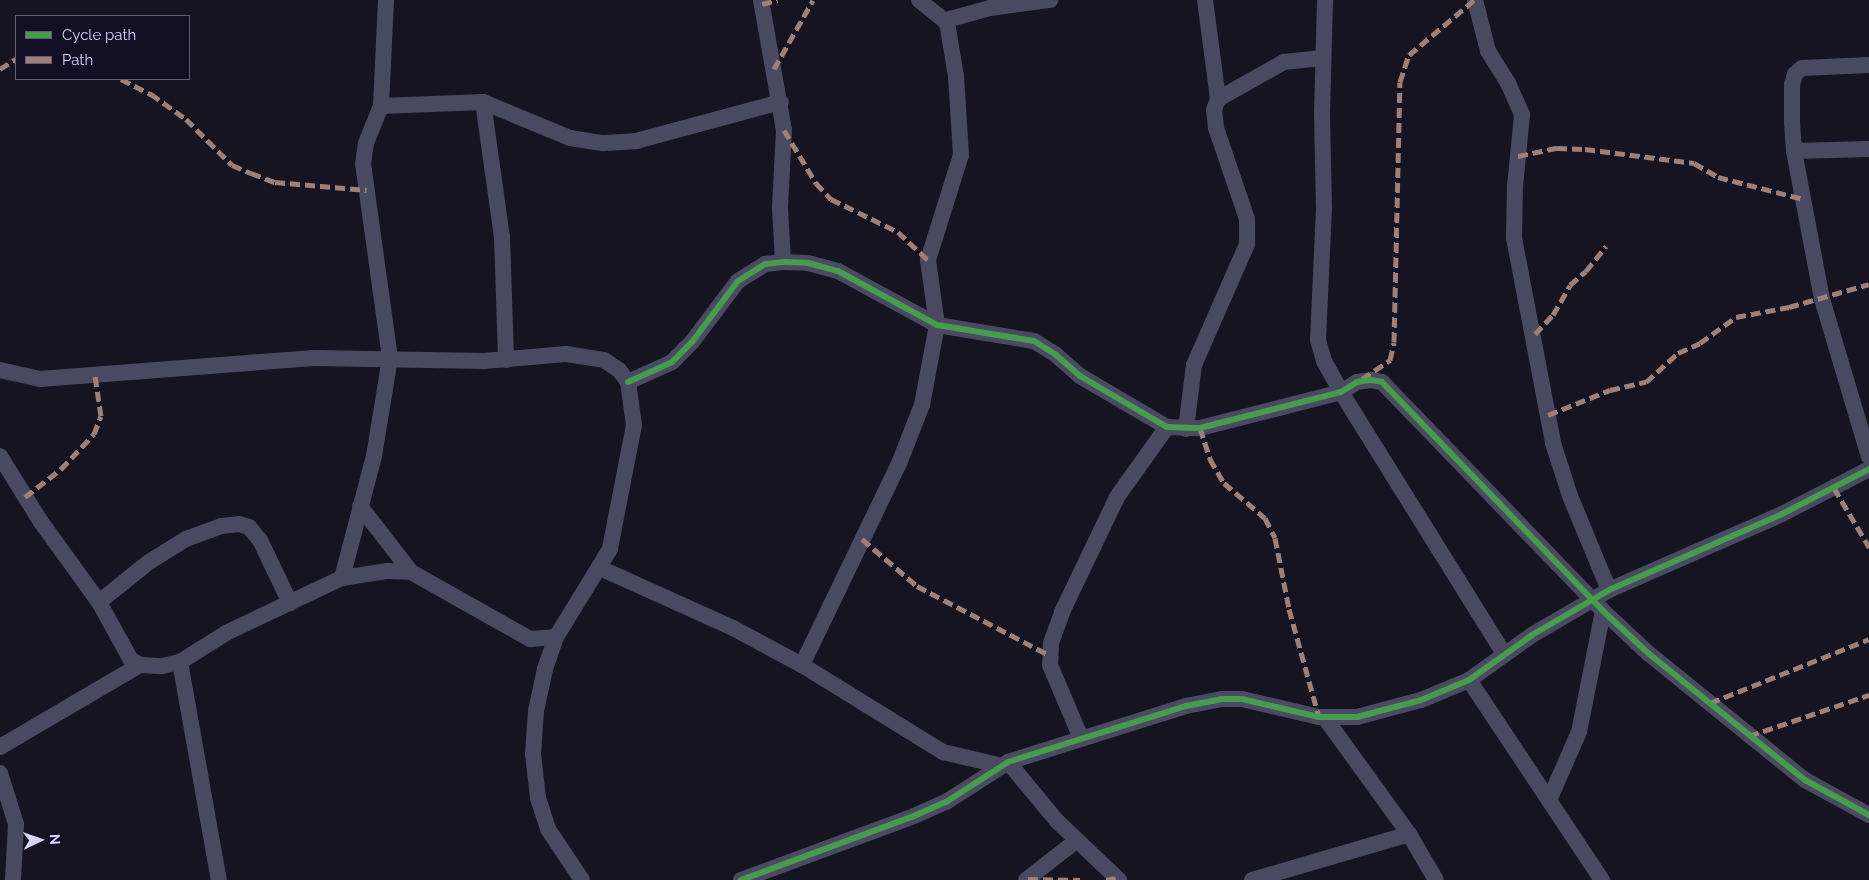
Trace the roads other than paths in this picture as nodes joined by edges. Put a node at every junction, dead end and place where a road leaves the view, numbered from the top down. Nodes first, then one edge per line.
1 (386, 0) edge
2 (761, 0) edge
3 (918, 0) edge
4 (1050, 0) edge
5 (1205, 0) edge
6 (1326, 0) edge
7 (1475, 0) edge
8 (946, 23) junction
9 (1322, 58) junction
10 (1869, 65) edge
11 (1218, 99) junction
12 (483, 102) junction
13 (781, 102) junction
14 (381, 106) junction
15 (1869, 149) edge
16 (1794, 151) junction
17 (783, 262) junction
18 (937, 325) junction
19 (390, 358) junction
20 (506, 360) junction
21 (0, 370) edge
22 (628, 382) junction
23 (1341, 392) junction
24 (1167, 427) junction
25 (1186, 429) junction
26 (0, 456) edge
27 (1869, 457) edge
28 (1869, 469) edge
29 (360, 506) junction
30 (600, 568) junction
31 (410, 572) junction
32 (342, 578) junction
33 (1609, 590) junction
34 (1591, 599) junction
35 (99, 602) junction
36 (290, 603) junction
37 (1603, 611) junction
38 (556, 637) junction
39 (530, 639) junction
40 (1504, 654) junction
41 (180, 662) junction
42 (140, 665) junction
43 (802, 665) junction
44 (544, 669) junction
45 (1470, 680) junction
46 (1325, 718) junction
47 (1082, 738) junction
48 (0, 747) edge
49 (1005, 764) junction
50 (0, 773) edge
51 (1550, 798) junction
52 (1869, 815) edge
53 (1409, 834) junction
54 (1076, 841) junction
55 (1306, 865) junction
56 (751, 879) edge
57 (13, 880) edge
58 (219, 880) edge
59 (582, 880) edge
60 (1026, 880) edge
61 (1119, 880) edge
62 (1252, 880) edge
63 (1296, 880) edge
64 (1436, 880) edge
65 (1602, 880) edge

1 - 14 street
2 - 13 street
3 - 8 street
4 - 8 street
5 - 11 street
6 - 9 street
7 - 33 street
8 - 18 street
9 - 11 street
9 - 23 street
10 - 16 street
11 - 25 street
12 - 13 street
12 - 14 street
12 - 20 street
13 - 17 street
14 - 19 street
15 - 16 street
16 - 27 street
17 - 18 street
17 - 22 street
18 - 24 street
18 - 43 street
19 - 20 street
19 - 21 street
19 - 29 street
20 - 22 street
22 - 30 street
23 - 25 street
23 - 34 street
23 - 40 street
24 - 25 street
24 - 47 street
26 - 35 street
28 - 33 street
29 - 31 street
29 - 32 street
30 - 38 street
30 - 43 street
31 - 32 street
31 - 39 street
32 - 36 street
33 - 34 street
34 - 37 street
34 - 40 street
35 - 36 street
35 - 42 street
36 - 41 street
37 - 51 street
37 - 52 street
38 - 39 street
38 - 44 street
39 - 44 street
40 - 45 street
41 - 42 street
41 - 58 street
42 - 48 street
43 - 49 street
44 - 59 street
45 - 46 street
45 - 51 street
46 - 47 street
46 - 53 street
47 - 49 street
49 - 54 street
49 - 56 street
50 - 57 street
51 - 65 street
53 - 55 street
53 - 64 street
54 - 60 street
54 - 61 street
55 - 62 street
55 - 63 street

